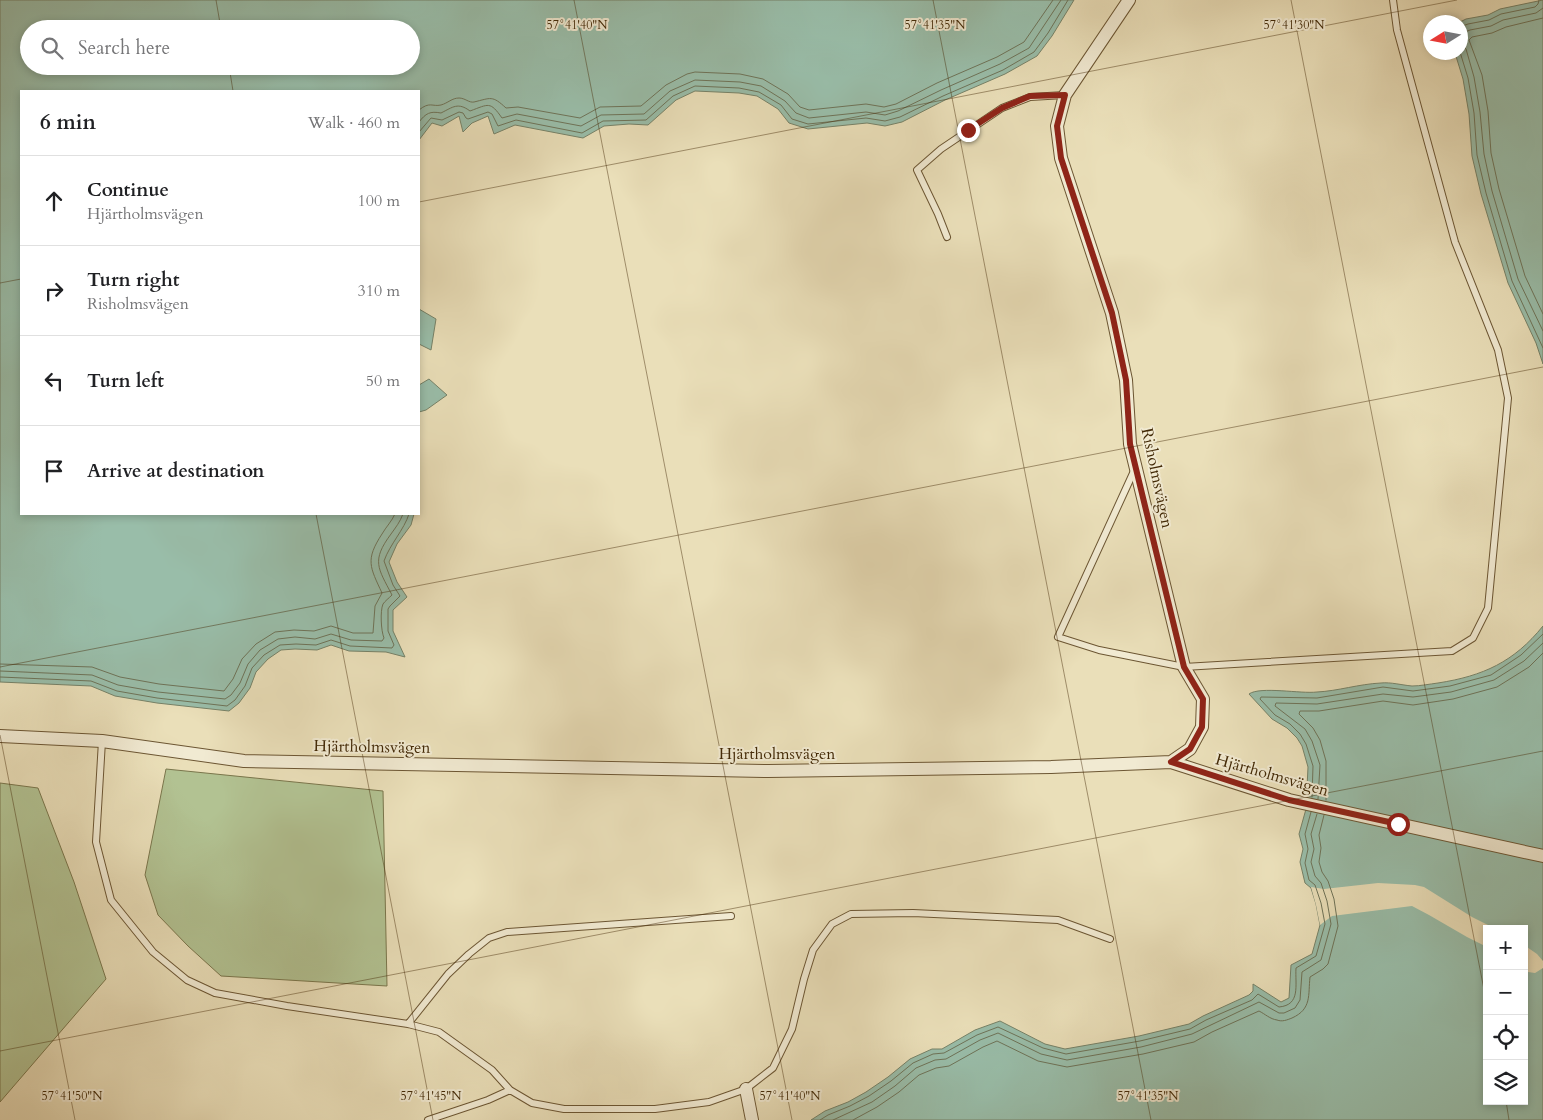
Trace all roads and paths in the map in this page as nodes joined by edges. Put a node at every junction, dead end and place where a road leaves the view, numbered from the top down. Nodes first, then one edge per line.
1 (1129, 0) edge
2 (1393, 0) edge
3 (1065, 95) junction
4 (946, 237) dead end
5 (1136, 468) junction
6 (1184, 667) junction
7 (0, 736) edge
8 (102, 741) junction
9 (1171, 762) junction
10 (1543, 856) edge
11 (731, 916) dead end
12 (1110, 940) dead end
13 (408, 1024) junction
14 (746, 1089) junction
15 (510, 1090) junction
16 (428, 1120) edge
17 (752, 1120) edge

1 - 3 street, Risholmsvägen
2 - 6 lane
3 - 4 lane
3 - 5 street, Risholmsvägen
5 - 6 street, Risholmsvägen
5 - 6 lane
6 - 9 street, Risholmsvägen
7 - 8 street, Hjärtholmsvägen
8 - 9 street, Hjärtholmsvägen
8 - 13 lane
9 - 10 street, Hjärtholmsvägen
11 - 13 lane
12 - 14 lane
13 - 15 lane
14 - 15 lane
14 - 17 street
15 - 16 lane

